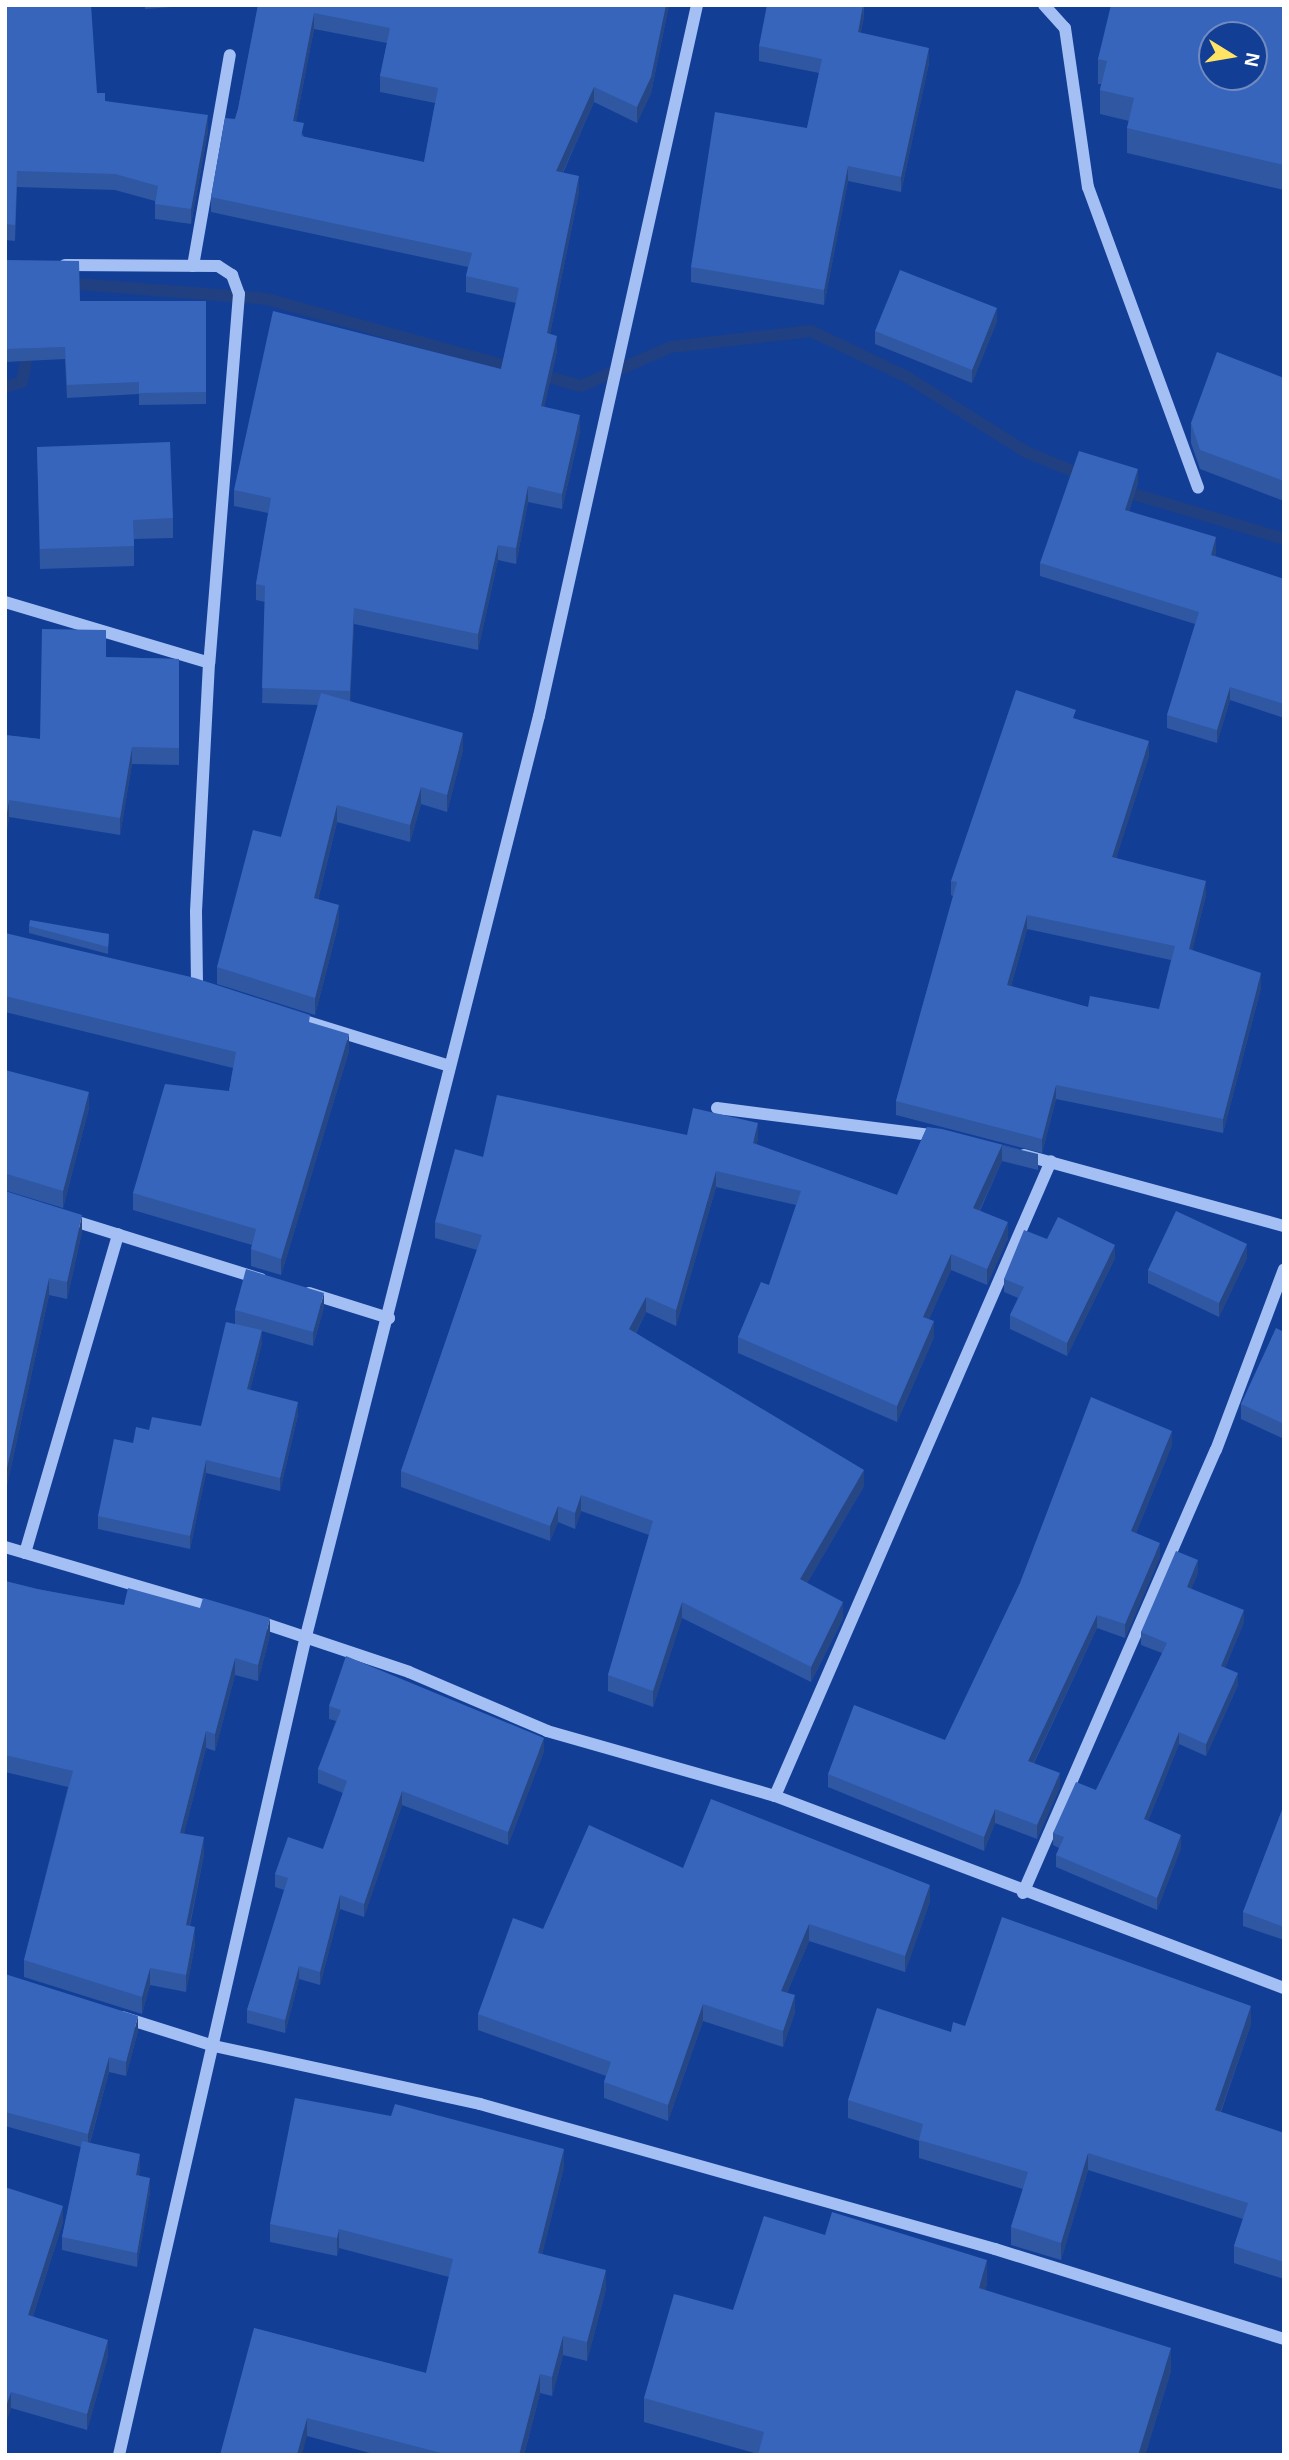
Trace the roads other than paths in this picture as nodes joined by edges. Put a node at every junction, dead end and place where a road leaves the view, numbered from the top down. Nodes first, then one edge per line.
1 (697, 5) edge
2 (1044, 5) edge
3 (230, 55) dead end
4 (45, 265) edge
5 (193, 266) junction
6 (1198, 488) dead end
7 (5, 602) edge
8 (209, 663) junction
9 (183, 983) edge
10 (197, 986) junction
11 (223, 995) edge
12 (276, 1012) edge
13 (450, 1066) junction
14 (717, 1108) dead end
15 (957, 1139) edge
16 (1011, 1152) edge
17 (1051, 1161) junction
18 (47, 1212) edge
19 (1284, 1226) edge
20 (118, 1234) junction
21 (1284, 1269) edge
22 (389, 1318) junction
23 (5, 1547) edge
24 (25, 1553) junction
25 (226, 1612) edge
26 (239, 1616) edge
27 (306, 1636) junction
28 (775, 1796) junction
29 (1023, 1893) junction
30 (1284, 1988) edge
31 (107, 2012) edge
32 (214, 2046) junction
33 (1284, 2339) edge
34 (119, 2455) edge

1 - 13 street
2 - 6 street
3 - 5 street
4 - 5 street
5 - 8 street
7 - 8 street
8 - 10 street
9 - 10 street
10 - 11 street
12 - 13 street
13 - 22 street
14 - 15 street
16 - 17 street
17 - 19 street
17 - 28 street
18 - 20 street
20 - 22 street
20 - 24 street
21 - 29 street
22 - 27 street
23 - 24 street
24 - 25 street
26 - 27 street
27 - 28 street
27 - 32 street
28 - 29 street
29 - 30 street
31 - 32 street
32 - 33 street
32 - 34 street

